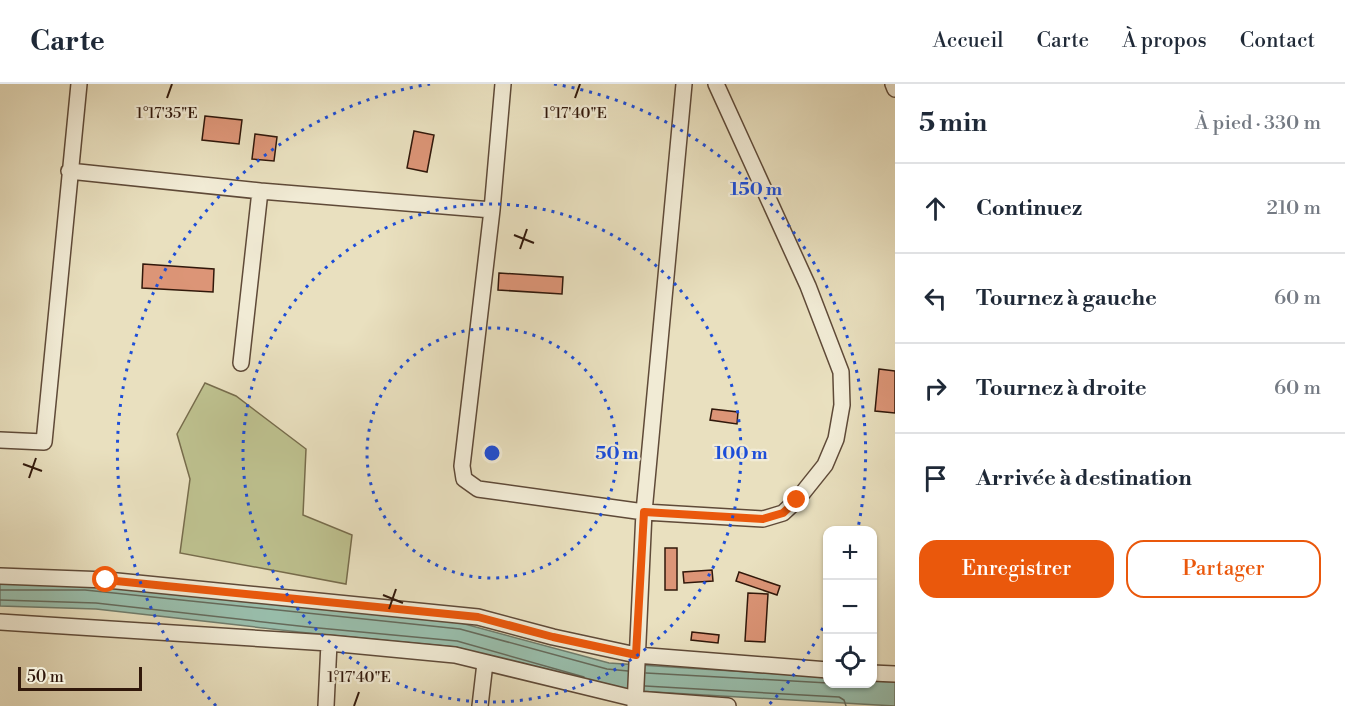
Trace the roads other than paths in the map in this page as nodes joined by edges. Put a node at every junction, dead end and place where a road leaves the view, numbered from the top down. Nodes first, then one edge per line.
1 (79, 84) edge
2 (503, 84) edge
3 (684, 84) edge
4 (716, 84) edge
5 (893, 84) edge
6 (895, 89) edge
7 (69, 171) junction
8 (260, 191) junction
9 (492, 210) junction
10 (241, 363) dead end
11 (0, 440) edge
12 (644, 512) junction
13 (0, 576) edge
14 (0, 622) edge
15 (329, 643) junction
16 (636, 655) junction
17 (485, 663) junction
18 (823, 670) edge
19 (877, 673) edge
20 (895, 675) edge
21 (636, 702) edge
22 (326, 706) edge
23 (480, 706) edge
24 (728, 706) edge

1 - 7 street
2 - 9 street
3 - 12 street
4 - 12 street
5 - 6 street
7 - 8 street
7 - 11 street
8 - 9 street
8 - 10 street
9 - 12 street
12 - 16 street
13 - 16 street
14 - 15 street
15 - 17 street
15 - 22 street
16 - 18 street
16 - 21 street
17 - 21 street
17 - 23 street
19 - 20 street
21 - 24 street

